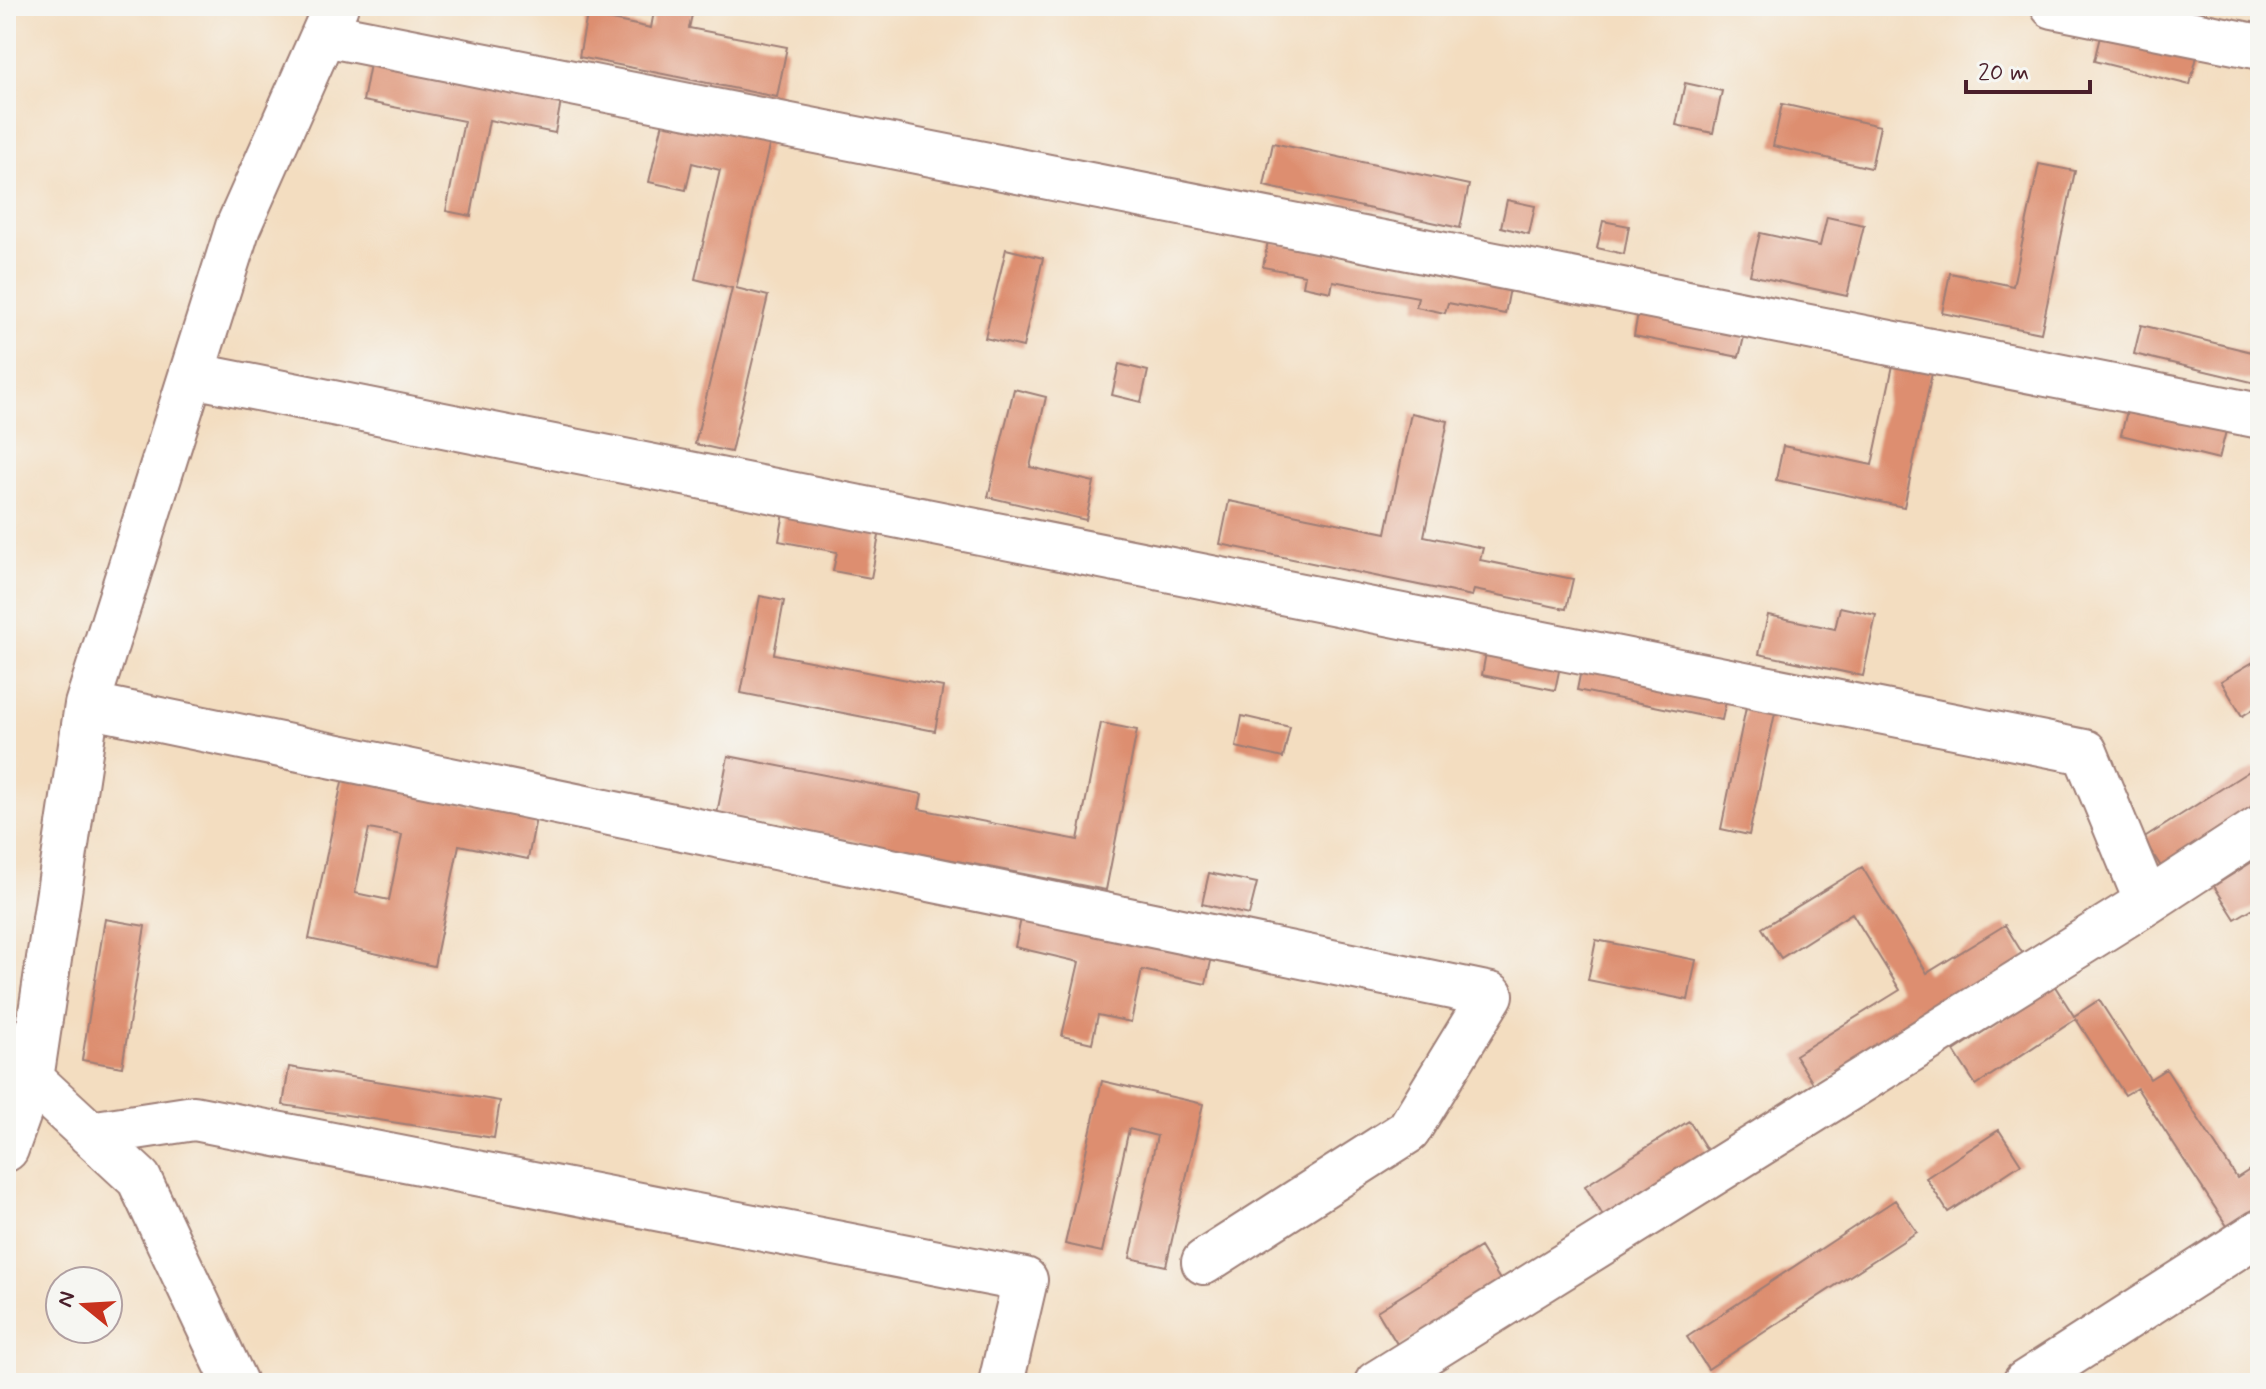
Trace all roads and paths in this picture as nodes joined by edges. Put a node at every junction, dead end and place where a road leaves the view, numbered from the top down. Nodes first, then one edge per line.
1 (2053, 6) edge
2 (330, 20) edge
3 (2260, 47) edge
4 (192, 375) junction
5 (2260, 416) edge
6 (87, 705) junction
7 (2260, 828) edge
8 (2147, 902) junction
9 (31, 1079) junction
10 (90, 1134) junction
11 (6, 1149) edge
12 (2260, 1232) edge
13 (1204, 1262) dead end
14 (235, 1383) edge
15 (1001, 1383) edge
16 (1377, 1383) edge
17 (2025, 1383) edge

1 - 3 street
2 - 4 street
2 - 5 street
4 - 6 street
4 - 8 street
6 - 9 street
6 - 13 street
7 - 8 street
8 - 16 street
9 - 10 street
9 - 11 street
10 - 14 street
10 - 15 street
12 - 17 street

